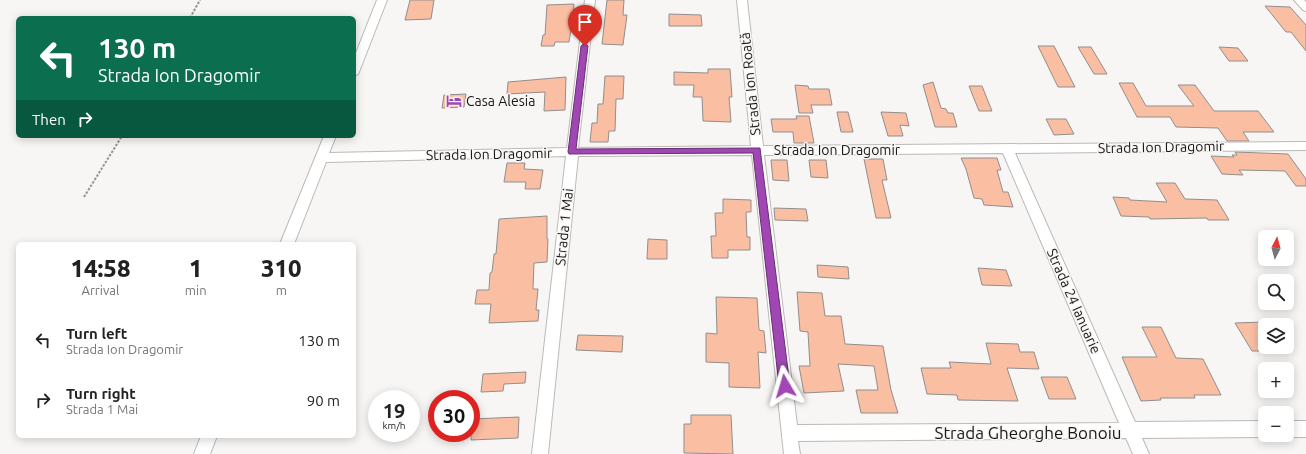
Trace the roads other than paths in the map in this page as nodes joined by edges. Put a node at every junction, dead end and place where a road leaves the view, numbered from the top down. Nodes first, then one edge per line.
1 (382, 0) edge
2 (590, 0) edge
3 (742, 0) edge
4 (1299, 0) edge
5 (1306, 8) edge
6 (356, 67) edge
7 (329, 138) edge
8 (1306, 146) edge
9 (1007, 149) junction
10 (757, 150) junction
11 (572, 152) junction
12 (321, 158) junction
13 (288, 242) edge
14 (1258, 429) edge
15 (1294, 429) edge
16 (1306, 429) edge
17 (1131, 431) junction
18 (790, 433) junction
19 (209, 438) edge
20 (202, 454) edge
21 (540, 454) edge
22 (792, 454) edge
23 (1141, 454) edge

1 - 6 street
2 - 11 street, Strada 1 Mai
3 - 10 street, Strada Ion Roată
4 - 5 street
7 - 12 street
8 - 9 street, Strada Ion Dragomir
9 - 10 street, Strada Ion Dragomir
9 - 17 street, Strada 24 Ianuarie
10 - 11 street, Strada Ion Dragomir
10 - 18 street, Strada Ion Roată
11 - 12 street, Strada Ion Dragomir
11 - 21 street, Strada 1 Mai
12 - 13 street
14 - 17 street, Strada Gheorghe Bonoiu
15 - 16 street
17 - 18 street, Strada Gheorghe Bonoiu
17 - 23 street, Strada 24 Ianuarie
18 - 22 street, Strada Ion Roată
19 - 20 street

